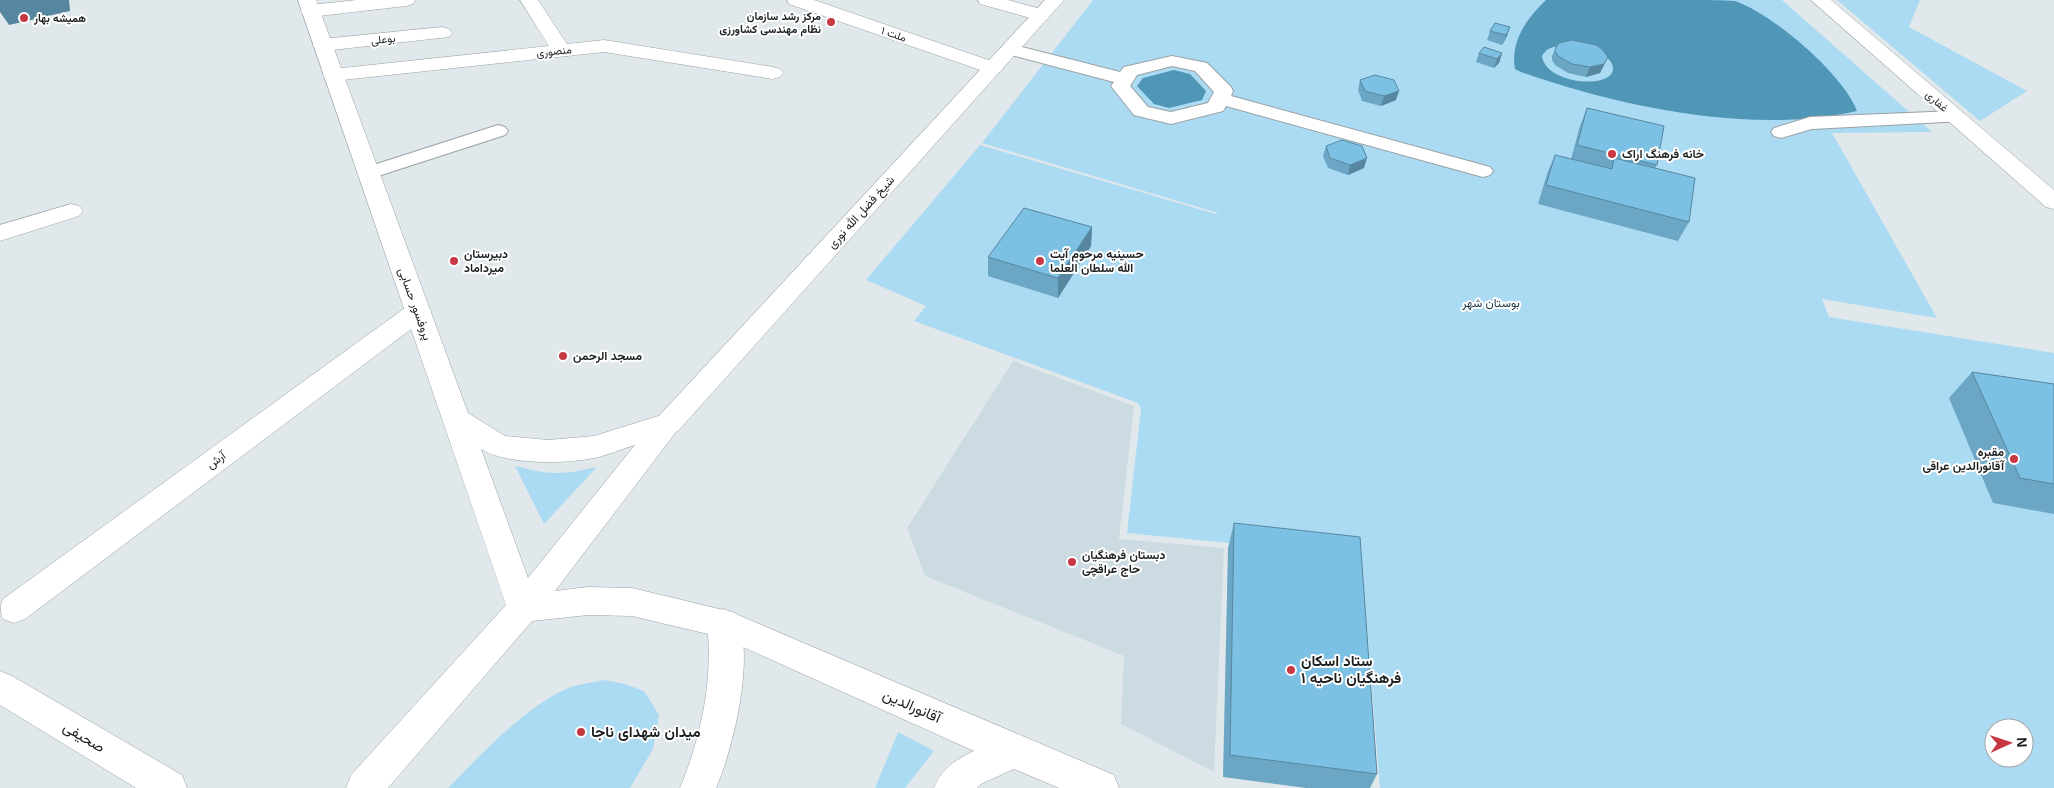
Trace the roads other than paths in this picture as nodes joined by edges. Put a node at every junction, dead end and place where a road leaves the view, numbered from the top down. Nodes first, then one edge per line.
1 (406, 0) edge
2 (529, 0) edge
3 (796, 0) edge
4 (858, 0) edge
5 (987, 0) edge
6 (1820, 0) edge
7 (308, 5) edge
8 (1048, 8) edge
9 (835, 14) junction
10 (442, 33) dead end
11 (323, 45) junction
12 (1010, 49) junction
13 (562, 50) junction
14 (993, 68) junction
15 (773, 73) dead end
16 (333, 75) junction
17 (1124, 78) junction
18 (1220, 99) junction
19 (1956, 117) junction
20 (498, 131) dead end
21 (1781, 132) dead end
22 (1483, 171) dead end
23 (368, 172) junction
24 (2054, 202) edge
25 (70, 211) dead end
26 (0, 232) edge
27 (418, 311) junction
28 (456, 419) junction
29 (668, 424) junction
30 (523, 608) junction
31 (14, 609) dead end
32 (724, 623) junction
33 (0, 687) edge
34 (1013, 751) junction
35 (169, 788) edge
36 (364, 788) edge
37 (698, 788) edge
38 (952, 788) edge
39 (1102, 788) edge

1 - 7 street
2 - 13 street
3 - 9 street, ملت ۱
4 - 9 street
5 - 8 street
6 - 19 street, غفاری
7 - 11 street, پروفسور حسابی
8 - 12 street, شیخ فضل الله نوری
9 - 14 street, ملت ۱
10 - 11 street, بوعلی
11 - 16 street, پروفسور حسابی
12 - 14 street, شیخ فضل الله نوری
12 - 17 lane
13 - 15 street, منصوری
13 - 16 street, منصوری
14 - 29 street, شیخ فضل الله نوری
16 - 23 street, پروفسور حسابی
17 - 18 lane
17 - 18 lane
18 - 22 lane
19 - 21 lane
19 - 24 street, غفاری
20 - 23 lane
23 - 27 street, پروفسور حسابی
25 - 26 street
27 - 28 street, پروفسور حسابی
27 - 31 street, آرش
28 - 29 street
28 - 30 street, پروفسور حسابی
29 - 30 street, شیخ فضل الله نوری
30 - 32 street, آقانورالدین
30 - 36 street, شیخ فضل الله نوری
32 - 34 street, آقانورالدین
32 - 37 street
33 - 35 street, صحیفی
34 - 38 street
34 - 39 street, آقانورالدین

